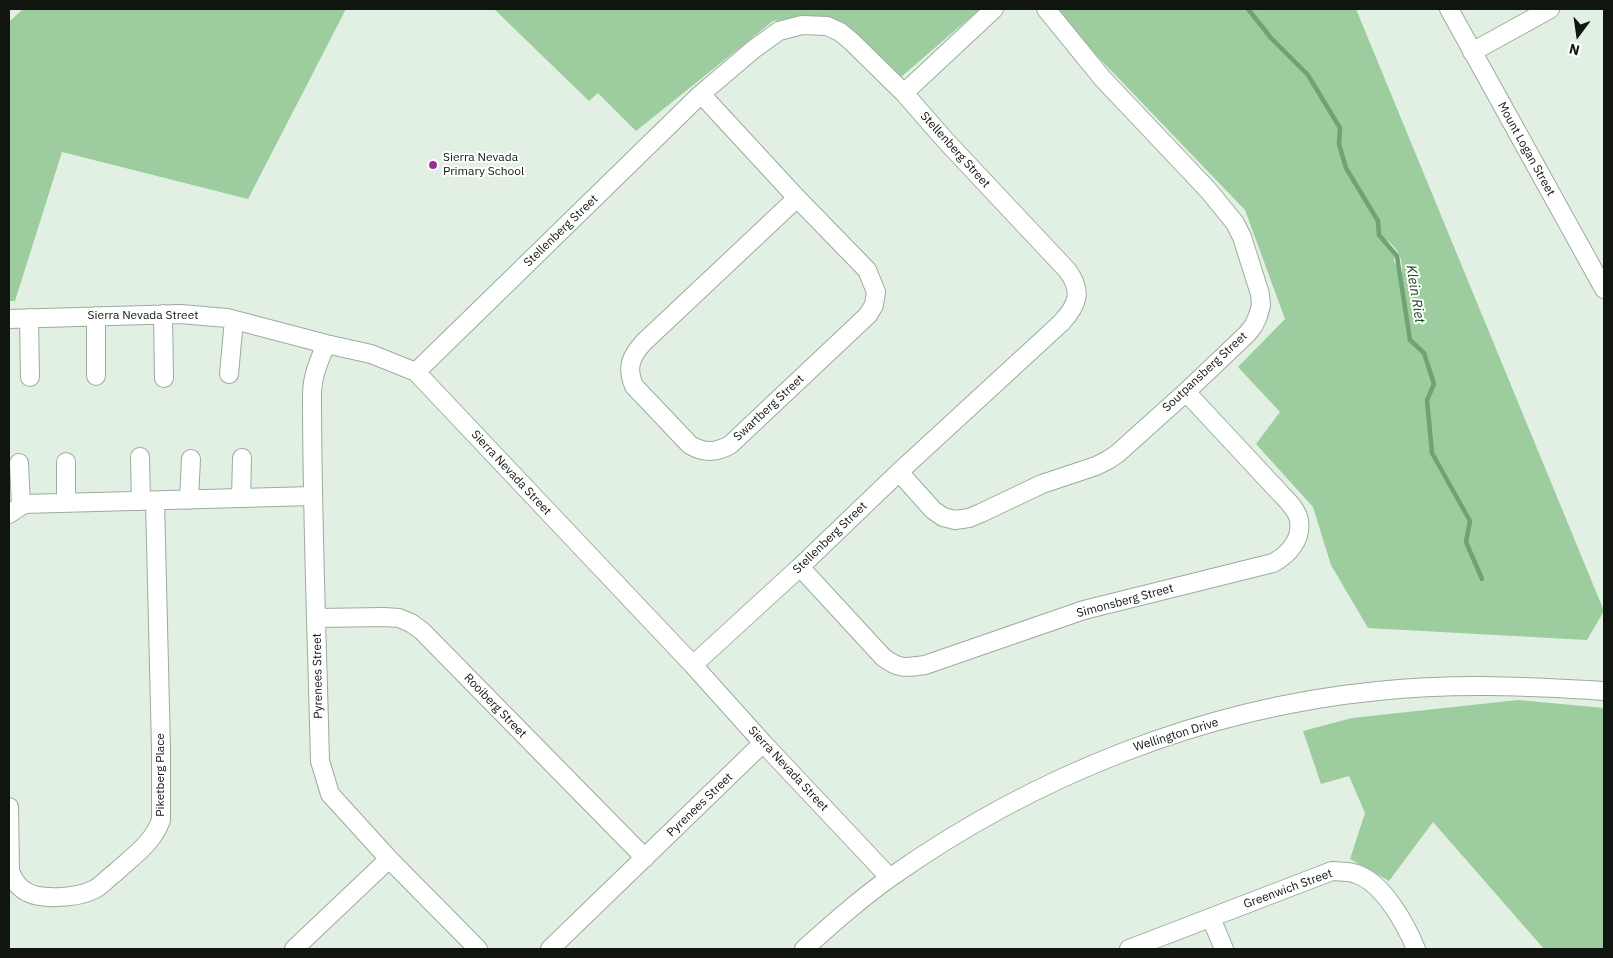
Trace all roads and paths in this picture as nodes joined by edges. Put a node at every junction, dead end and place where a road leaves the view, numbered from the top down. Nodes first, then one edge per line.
1 (994, 9) edge
2 (1046, 9) edge
3 (1448, 9) edge
4 (1550, 9) edge
5 (1472, 52) junction
6 (904, 93) junction
7 (701, 94) junction
8 (797, 198) junction
9 (1604, 289) edge
10 (163, 314) junction
11 (96, 316) junction
12 (29, 318) junction
13 (9, 319) edge
14 (234, 320) junction
15 (326, 344) junction
16 (416, 372) junction
17 (229, 374) dead end
18 (96, 376) dead end
19 (30, 377) dead end
20 (164, 378) dead end
21 (1186, 392) junction
22 (140, 457) dead end
23 (242, 458) dead end
24 (190, 459) dead end
25 (66, 462) dead end
26 (19, 463) dead end
27 (899, 472) junction
28 (312, 496) junction
29 (241, 498) junction
30 (189, 500) junction
31 (148, 501) junction
32 (66, 503) junction
33 (15, 510) edge
34 (800, 567) junction
35 (317, 618) junction
36 (693, 665) junction
37 (1604, 691) edge
38 (763, 743) junction
39 (9, 807) edge
40 (389, 858) junction
41 (645, 858) junction
42 (890, 878) junction
43 (1211, 918) junction
44 (294, 949) edge
45 (478, 949) edge
46 (550, 949) edge
47 (804, 949) edge
48 (1129, 949) edge
49 (1224, 949) edge
50 (1416, 949) edge

1 - 6 street
2 - 21 street, Soutpansberg Street
3 - 5 street, Mount Logan Street
4 - 5 street
5 - 9 street, Mount Logan Street
6 - 7 street, Stellenberg Street
6 - 27 street, Stellenberg Street
7 - 8 street, Swartberg Street
7 - 16 street, Stellenberg Street
8 - 8 street, Swartberg Street
10 - 11 street, Sierra Nevada Street
10 - 14 street, Sierra Nevada Street
10 - 20 street
11 - 12 street, Sierra Nevada Street
11 - 18 street
12 - 13 street, Sierra Nevada Street
12 - 19 street
14 - 15 street, Sierra Nevada Street
14 - 17 street
15 - 16 street, Sierra Nevada Street
15 - 28 street, Pyrenees Street
16 - 36 street, Sierra Nevada Street
21 - 27 street, Soutpansberg Street
21 - 34 street, Simonsberg Street
22 - 31 street, Piketberg Place
23 - 29 street
24 - 30 street
25 - 32 street
26 - 33 street
27 - 34 street, Stellenberg Street
28 - 29 street
28 - 35 street, Pyrenees Street
29 - 30 street
30 - 31 street
31 - 32 street
31 - 39 street, Piketberg Place
32 - 33 street
34 - 36 street, Stellenberg Street
35 - 40 street, Pyrenees Street
35 - 41 street, Rooiberg Street
36 - 38 street, Sierra Nevada Street
37 - 42 street, Wellington Drive
38 - 41 street, Pyrenees Street
38 - 42 street, Sierra Nevada Street
40 - 44 street
40 - 45 street, Pyrenees Street
41 - 46 street, Pyrenees Street
42 - 47 street, Wellington Drive
43 - 48 street, Greenwich Street
43 - 49 street
43 - 50 street, Greenwich Street

